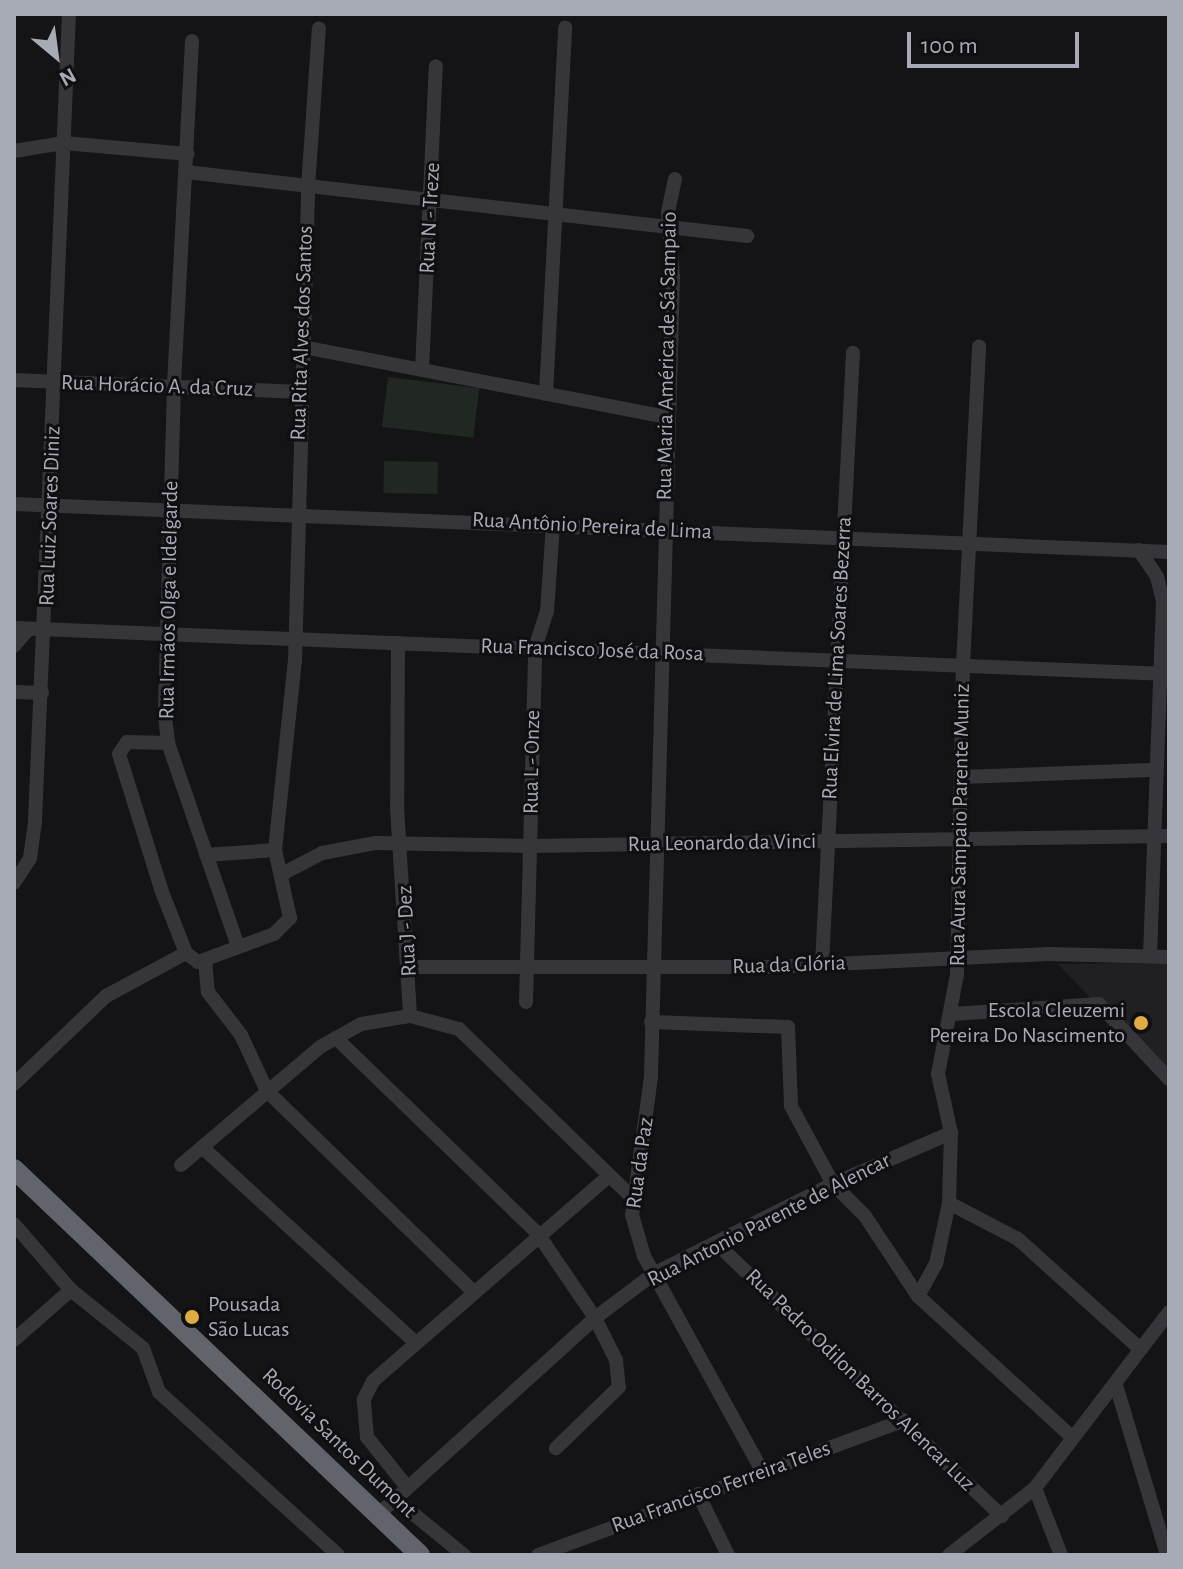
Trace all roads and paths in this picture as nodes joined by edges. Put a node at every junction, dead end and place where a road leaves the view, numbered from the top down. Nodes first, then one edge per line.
1 (69, 14) edge
2 (565, 27) dead end
3 (319, 28) dead end
4 (192, 41) dead end
5 (436, 66) dead end
6 (64, 143) junction
7 (14, 151) edge
8 (188, 154) junction
9 (186, 172) junction
10 (675, 179) dead end
11 (308, 188) junction
12 (432, 200) junction
13 (553, 211) junction
14 (667, 228) junction
15 (747, 236) dead end
16 (979, 346) dead end
17 (303, 347) junction
18 (853, 353) dead end
19 (422, 370) junction
20 (14, 380) edge
21 (55, 381) junction
22 (174, 386) junction
23 (301, 392) junction
24 (546, 394) junction
25 (667, 417) junction
26 (14, 504) edge
27 (49, 504) junction
28 (170, 510) junction
29 (295, 515) junction
30 (553, 524) junction
31 (663, 530) junction
32 (844, 538) junction
33 (971, 541) junction
34 (1139, 550) junction
35 (1169, 552) edge
36 (21, 628) edge
37 (45, 629) junction
38 (165, 633) junction
39 (294, 638) junction
40 (398, 643) junction
41 (14, 646) edge
42 (535, 648) junction
43 (659, 653) junction
44 (835, 660) junction
45 (963, 665) junction
46 (1165, 673) edge
47 (14, 692) edge
48 (42, 693) junction
49 (168, 743) junction
50 (1156, 770) junction
51 (961, 777) junction
52 (1152, 836) junction
53 (1169, 836) edge
54 (959, 839) junction
55 (826, 841) junction
56 (655, 844) junction
57 (403, 846) junction
58 (530, 846) junction
59 (275, 850) junction
60 (206, 855) junction
61 (282, 874) junction
62 (14, 883) edge
63 (238, 946) junction
64 (187, 955) junction
65 (1150, 956) junction
66 (1169, 957) edge
67 (957, 959) junction
68 (205, 960) junction
69 (822, 964) junction
70 (652, 966) junction
71 (409, 967) junction
72 (526, 967) junction
73 (526, 1002) dead end
74 (953, 1014) junction
75 (410, 1016) junction
76 (651, 1022) junction
77 (336, 1038) junction
78 (1169, 1079) edge
79 (14, 1084) edge
80 (267, 1091) junction
81 (951, 1133) junction
82 (202, 1147) junction
83 (181, 1165) dead end
84 (14, 1169) edge
85 (608, 1177) junction
86 (833, 1184) junction
87 (634, 1199) junction
88 (949, 1203) junction
89 (14, 1224) edge
90 (538, 1234) junction
91 (717, 1244) junction
92 (655, 1273) junction
93 (71, 1290) junction
94 (474, 1292) junction
95 (918, 1296) junction
96 (1169, 1312) edge
97 (595, 1318) junction
98 (14, 1340) edge
99 (416, 1343) junction
100 (1139, 1348) junction
101 (1116, 1385) junction
102 (904, 1420) junction
103 (1071, 1436) junction
104 (556, 1448) dead end
105 (762, 1471) junction
106 (407, 1487) junction
107 (1035, 1488) junction
108 (698, 1494) junction
109 (388, 1506) junction
110 (1002, 1516) junction
111 (410, 1551) edge
112 (338, 1555) edge
113 (464, 1555) edge
114 (538, 1555) edge
115 (728, 1555) edge
116 (949, 1555) edge
117 (1061, 1555) edge
118 (1167, 1555) edge

1 - 6 street, Rua Luiz Soares Diniz
2 - 13 street
3 - 11 street, Rua Rita Alves dos Santos
4 - 8 street
5 - 12 street, Rua N - Treze
6 - 7 street
6 - 8 street
6 - 21 street, Rua Luiz Soares Diniz
8 - 9 street
9 - 11 street
9 - 22 street
10 - 14 street, Rua Maria América de Sá Sampaio
11 - 12 street
11 - 17 street, Rua Rita Alves dos Santos
12 - 13 street
12 - 19 street, Rua N - Treze
13 - 14 street
13 - 24 street
14 - 15 street
14 - 25 street, Rua Maria América de Sá Sampaio
16 - 33 street, Rua Aura Sampaio Parente Muniz
17 - 19 street
17 - 23 street, Rua Rita Alves dos Santos
18 - 32 street, Rua Elvira de Lima Soares Bezerra
19 - 24 street
20 - 21 street, Rua Horácio A. da Cruz
21 - 22 street, Rua Horácio A. da Cruz
21 - 27 street, Rua Luiz Soares Diniz
22 - 23 street, Rua Horácio A. da Cruz
22 - 28 street, Rua Irmãos Olga e Idelgarde
23 - 29 street, Rua Rita Alves dos Santos
24 - 25 street
25 - 31 street, Rua Maria América de Sá Sampaio
26 - 27 street, Rua Antônio Pereira de Lima
27 - 28 street, Rua Antônio Pereira de Lima
27 - 37 street, Rua Luiz Soares Diniz
28 - 29 street, Rua Antônio Pereira de Lima
28 - 38 street, Rua Irmãos Olga e Idelgarde
29 - 30 street, Rua Antônio Pereira de Lima
29 - 39 street, Rua Rita Alves dos Santos
30 - 31 street, Rua Antônio Pereira de Lima
30 - 42 street, Rua L - Onze
31 - 32 street, Rua Antônio Pereira de Lima
31 - 43 street, Rua Maria América de Sá Sampaio
32 - 33 street, Rua Antônio Pereira de Lima
32 - 44 street, Rua Elvira de Lima Soares Bezerra
33 - 34 street, Rua Antônio Pereira de Lima
33 - 45 street, Rua Aura Sampaio Parente Muniz
34 - 35 street, Rua Antônio Pereira de Lima
34 - 46 street
36 - 37 street, Rua Francisco José da Rosa
36 - 41 street
37 - 38 street, Rua Francisco José da Rosa
37 - 48 street, Rua Luiz Soares Diniz
38 - 39 street, Rua Francisco José da Rosa
38 - 49 street, Rua Irmãos Olga e Idelgarde
39 - 40 street, Rua Francisco José da Rosa
39 - 59 street, Rua Rita Alves dos Santos
40 - 42 street, Rua Francisco José da Rosa
40 - 57 street
42 - 43 street, Rua Francisco José da Rosa
42 - 58 street, Rua L - Onze
43 - 44 street, Rua Francisco José da Rosa
43 - 56 street, Rua Maria América de Sá Sampaio
44 - 45 street, Rua Francisco José da Rosa
44 - 55 street, Rua Elvira de Lima Soares Bezerra
45 - 46 street, Rua Francisco José da Rosa
45 - 51 street, Rua Aura Sampaio Parente Muniz
46 - 50 street
47 - 48 street
48 - 62 street, Rua Luiz Soares Diniz
49 - 60 street, Rua Irmãos Olga e Idelgarde
49 - 64 street
50 - 51 street
50 - 52 street
51 - 54 street, Rua Aura Sampaio Parente Muniz
52 - 53 street, Rua Leonardo da Vinci
52 - 54 street, Rua Leonardo da Vinci
52 - 65 street
54 - 55 street, Rua Leonardo da Vinci
54 - 67 street, Rua Aura Sampaio Parente Muniz
55 - 56 street, Rua Leonardo da Vinci
55 - 69 street, Rua Elvira de Lima Soares Bezerra
56 - 58 street, Rua Leonardo da Vinci
56 - 70 street, Rua Maria América de Sá Sampaio
57 - 58 street, Rua Leonardo da Vinci
57 - 61 street, Rua Leonardo da Vinci
57 - 71 street, Rua J - Dez
58 - 72 street, Rua L - Onze
59 - 60 street
59 - 61 street
60 - 63 street, Rua Irmãos Olga e Idelgarde
61 - 63 street
63 - 68 street
64 - 68 street
64 - 79 street
65 - 66 street, Rua da Glória
65 - 67 street, Rua da Glória
67 - 69 street, Rua da Glória
67 - 74 street, Rua Aura Sampaio Parente Muniz
68 - 80 street
69 - 70 street, Rua da Glória
70 - 72 street, Rua da Glória
70 - 76 street, Rua da Paz
71 - 72 street, Rua da Glória
71 - 75 street, Rua J - Dez
72 - 73 street, Rua L - Onze
74 - 78 street
74 - 81 street, Rua Aura Sampaio Parente Muniz
75 - 77 street
75 - 85 street
76 - 86 street
76 - 87 street, Rua da Paz
77 - 80 street
77 - 90 street
80 - 82 street
80 - 94 street
81 - 86 street, Rua Antonio Parente de Alencar
81 - 88 street, Rua Aura Sampaio Parente Muniz
82 - 83 street
82 - 99 street
84 - 109 highway, Rodovia Santos Dumont
85 - 87 street
85 - 90 street
86 - 91 street, Rua Antonio Parente de Alencar
86 - 95 street
87 - 92 street, Rua da Paz
88 - 95 street, Rua Aura Sampaio Parente Muniz
88 - 100 street
89 - 93 street
90 - 94 street
90 - 97 street
91 - 92 street, Rua Antonio Parente de Alencar
91 - 102 street, Rua Pedro Odilon Barros Alencar Luz
92 - 97 street, Rua Antonio Parente de Alencar
92 - 105 street, Rua da Paz
93 - 98 street
93 - 112 street
94 - 99 street
95 - 103 street
96 - 100 street
97 - 104 street
97 - 106 street, Rua Antonio Parente de Alencar
99 - 106 street
100 - 101 street
101 - 103 street
101 - 118 street
102 - 105 street, Rua Francisco Ferreira Teles
102 - 110 street, Rua Pedro Odilon Barros Alencar Luz
103 - 107 street
105 - 108 street, Rua Francisco Ferreira Teles
106 - 109 street, Rua Antonio Parente de Alencar
107 - 110 street
107 - 117 street
108 - 114 street, Rua Francisco Ferreira Teles
108 - 115 street
109 - 111 highway, Rodovia Santos Dumont
109 - 113 street
110 - 116 street

